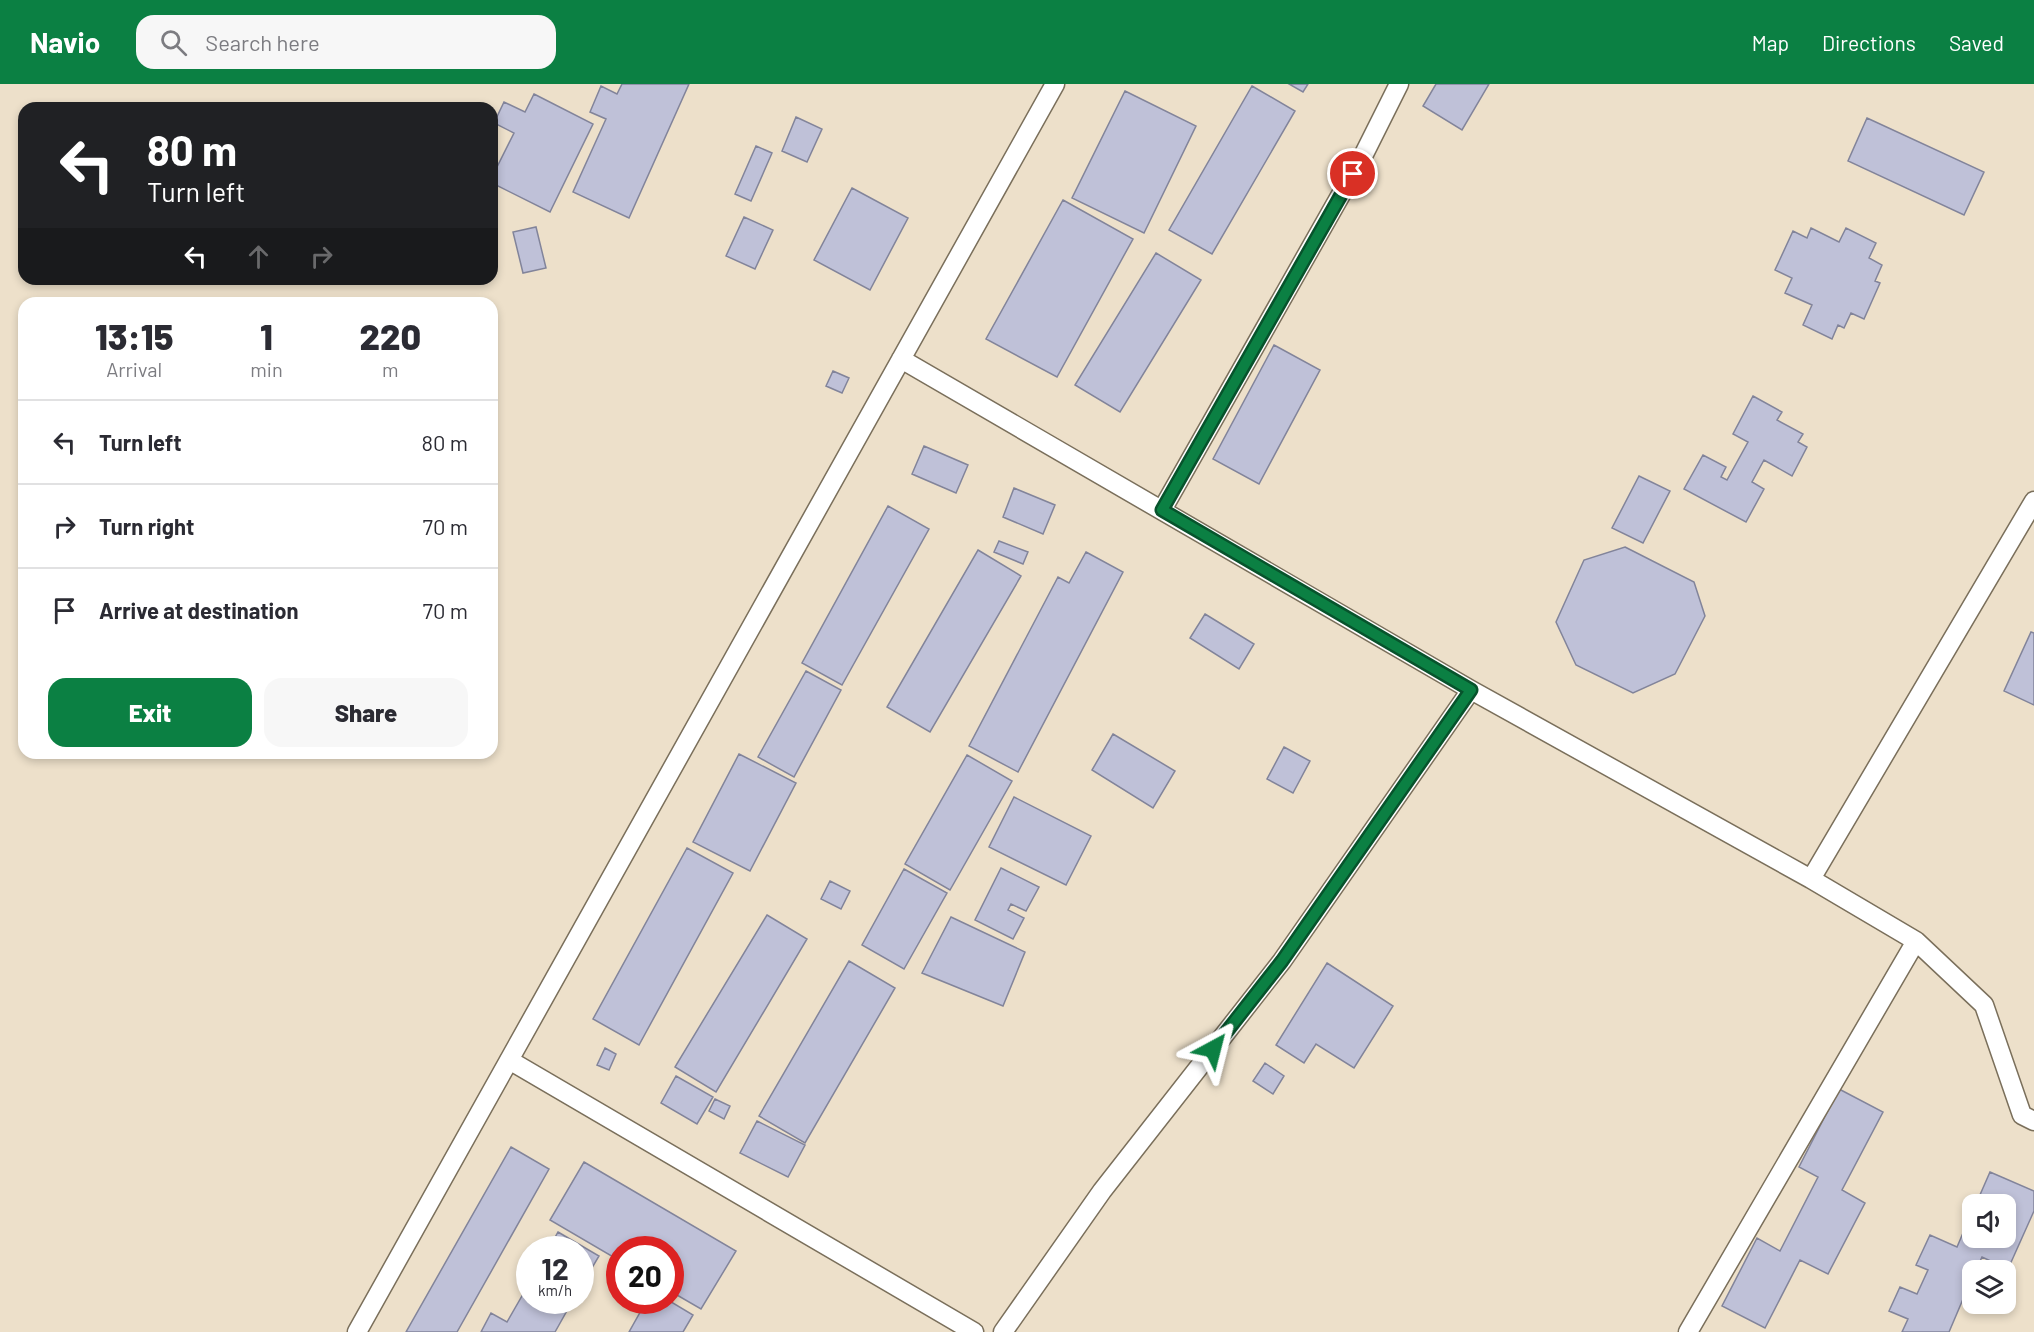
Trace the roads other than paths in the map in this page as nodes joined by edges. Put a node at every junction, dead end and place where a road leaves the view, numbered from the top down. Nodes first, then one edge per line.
1 (1055, 84) edge
2 (1399, 84) edge
3 (901, 359) junction
4 (2034, 501) edge
5 (1162, 510) junction
6 (1471, 690) junction
7 (1811, 879) junction
8 (1916, 941) junction
9 (509, 1060) junction
10 (2034, 1121) edge
11 (357, 1332) edge
12 (974, 1332) edge
13 (1003, 1332) edge
14 (1688, 1332) edge

1 - 3 lane
2 - 5 lane
3 - 5 lane
3 - 9 lane
4 - 7 lane
5 - 6 lane
6 - 7 lane
6 - 13 lane
7 - 8 lane
8 - 10 lane
8 - 14 lane
9 - 11 lane
9 - 12 lane

